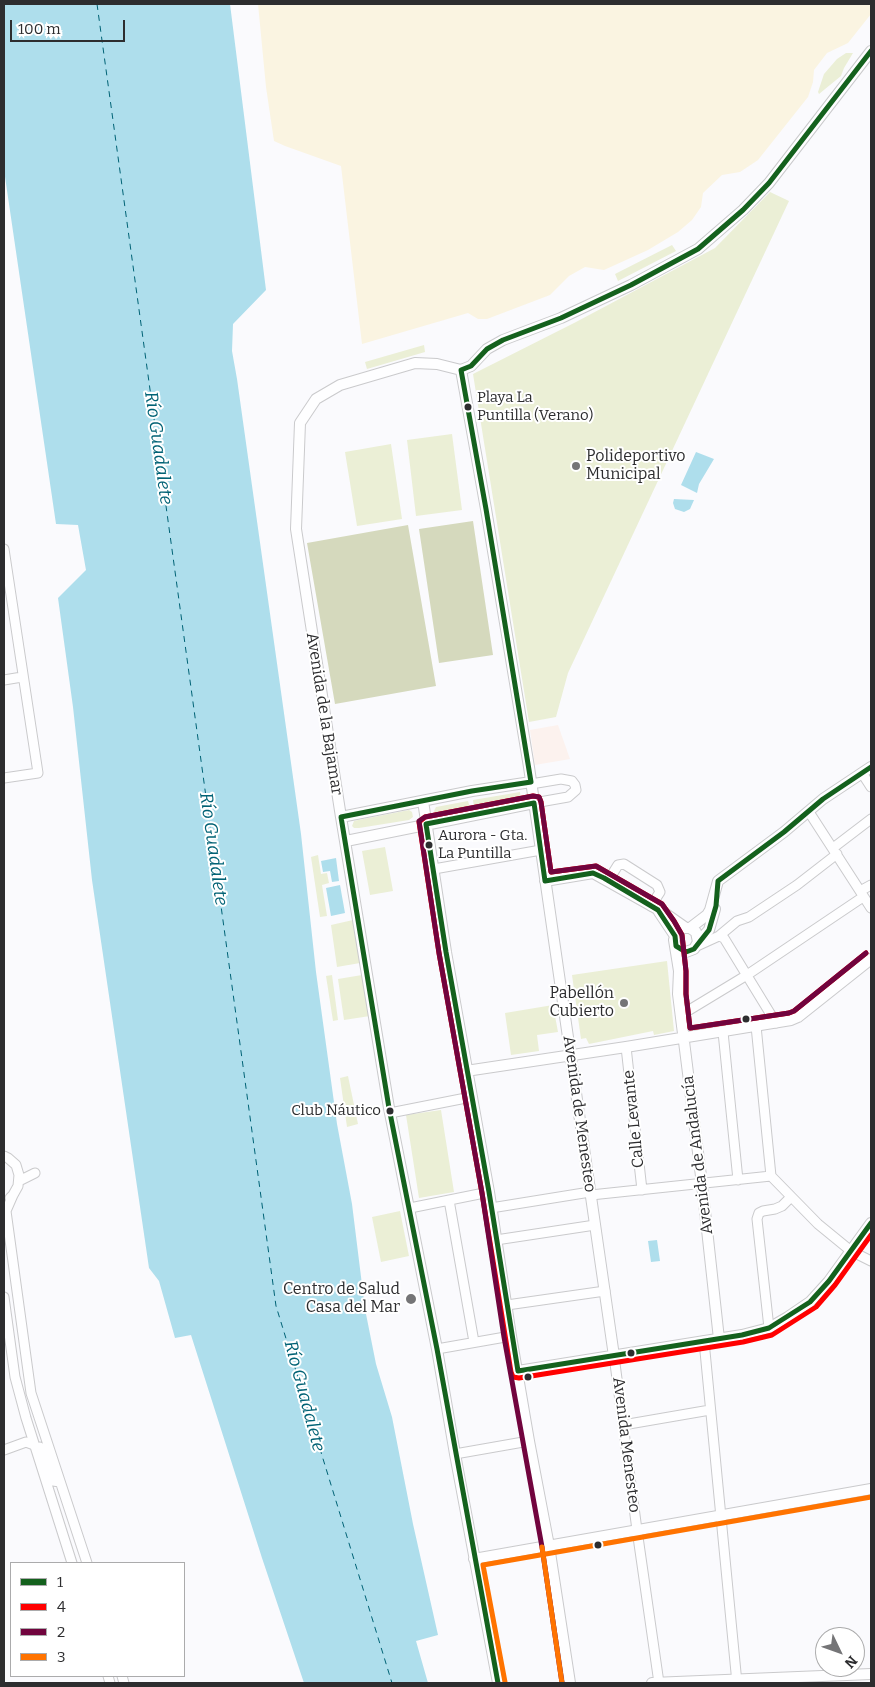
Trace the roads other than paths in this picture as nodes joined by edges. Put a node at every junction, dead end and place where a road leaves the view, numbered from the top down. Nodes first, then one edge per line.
1 (871, 51) edge
2 (461, 370) junction
3 (4, 549) edge
4 (6, 582) edge
5 (22, 677) junction
6 (4, 680) edge
7 (867, 770) edge
8 (4, 778) edge
9 (531, 783) junction
10 (871, 787) edge
11 (423, 801) junction
12 (534, 803) junction
13 (809, 812) junction
14 (340, 817) junction
15 (871, 819) edge
16 (426, 824) junction
17 (346, 840) junction
18 (541, 850) junction
19 (835, 851) junction
20 (434, 869) junction
21 (545, 881) junction
22 (608, 881) junction
23 (718, 881) junction
24 (871, 886) edge
25 (862, 894) junction
26 (654, 908) junction
27 (871, 908) edge
28 (688, 928) junction
29 (719, 936) junction
30 (676, 941) junction
31 (698, 944) junction
32 (686, 952) junction
33 (871, 959) edge
34 (679, 972) junction
35 (747, 975) junction
36 (682, 1015) junction
37 (776, 1022) junction
38 (756, 1026) junction
39 (723, 1032) junction
40 (684, 1037) junction
41 (626, 1047) junction
42 (572, 1055) junction
43 (466, 1071) junction
44 (471, 1096) junction
45 (390, 1112) junction
46 (4, 1156) edge
47 (17, 1170) junction
48 (772, 1176) junction
49 (738, 1180) junction
50 (19, 1181) junction
51 (702, 1184) junction
52 (642, 1190) junction
53 (489, 1192) junction
54 (591, 1193) junction
55 (13, 1195) junction
56 (791, 1197) junction
57 (449, 1200) junction
58 (4, 1202) edge
59 (410, 1208) junction
60 (491, 1208) junction
61 (871, 1223) edge
62 (595, 1225) junction
63 (496, 1240) junction
64 (851, 1251) junction
65 (871, 1261) edge
66 (604, 1291) junction
67 (4, 1297) edge
68 (507, 1305) junction
69 (769, 1328) junction
70 (511, 1336) junction
71 (719, 1338) junction
72 (704, 1341) junction
73 (474, 1342) junction
74 (437, 1349) junction
75 (614, 1356) junction
76 (518, 1371) junction
77 (15, 1377) junction
78 (710, 1410) junction
79 (623, 1425) junction
80 (529, 1442) junction
81 (34, 1445) junction
82 (4, 1450) edge
83 (454, 1454) junction
84 (60, 1484) junction
85 (871, 1489) edge
86 (722, 1516) junction
87 (637, 1530) junction
88 (548, 1546) junction
89 (474, 1559) junction
90 (72, 1562) edge
91 (77, 1562) edge
92 (87, 1562) edge
93 (871, 1674) edge
94 (845, 1679) edge
95 (737, 1681) edge
96 (498, 1683) edge
97 (570, 1683) edge
98 (652, 1683) edge
99 (659, 1683) edge

1 - 2 street
2 - 9 street, Avenida de Menesteo
2 - 14 street, Avenida de la Bajamar
3 - 4 street
4 - 5 street
5 - 6 street
5 - 8 street
7 - 10 street
7 - 13 street
9 - 11 street
9 - 12 street, Avenida de Menesteo
9 - 12 street
11 - 14 street
11 - 16 street
12 - 16 street
12 - 18 street, Avenida de Menesteo
13 - 19 street
13 - 23 street
14 - 17 street, Avenida de la Bajamar
15 - 19 street
16 - 17 street
16 - 20 street
17 - 45 street, Avenida de la Bajamar
18 - 20 street
18 - 21 street, Avenida de Menesteo
19 - 25 street
19 - 29 street
20 - 43 street
21 - 22 street
21 - 42 street, Avenida de Menesteo
22 - 26 street
22 - 26 street
23 - 28 street
23 - 31 street
24 - 25 street
25 - 27 street
25 - 35 street
26 - 28 street
26 - 30 street
28 - 30 street
28 - 31 street
29 - 31 street
29 - 35 street
30 - 32 street
30 - 34 street, Avenida de Andalucía
31 - 32 street
32 - 34 street, Avenida de Andalucía
33 - 37 street
34 - 36 street, Avenida de Andalucía
35 - 36 street
35 - 37 street
36 - 40 street, Avenida de Andalucía
37 - 38 street
38 - 39 street
38 - 48 street
39 - 40 street
39 - 49 street
40 - 41 street
40 - 51 street, Avenida de Andalucía
41 - 42 street
41 - 52 street, Calle Levante
42 - 43 street
42 - 54 street, Avenida de Menesteo
43 - 44 street
44 - 45 street
44 - 53 street
45 - 59 street, Avenida de la Bajamar
46 - 47 street
47 - 50 street
47 - 50 street
48 - 49 street
48 - 56 street
49 - 51 street
50 - 55 street
51 - 52 street
51 - 71 street, Avenida de Andalucía
52 - 54 street
53 - 57 street
53 - 60 street
54 - 60 street
54 - 62 street, Avenida de Menesteo
55 - 58 street
55 - 84 street
56 - 64 street
56 - 69 street
57 - 59 street
57 - 73 street
59 - 74 street, Avenida de la Bajamar
60 - 63 street
61 - 64 street
62 - 63 street
62 - 66 street, Avenida de Menesteo
63 - 68 street
64 - 65 street
64 - 69 street
66 - 68 street
66 - 75 street, Avenida de Menesteo
67 - 77 street
68 - 70 street
69 - 71 street
70 - 73 street
70 - 76 street
71 - 72 street
72 - 75 street
72 - 78 street
73 - 74 street
74 - 83 street, Avenida de la Bajamar
75 - 76 street
75 - 79 street, Avenida Menesteo
76 - 80 street
77 - 81 street
77 - 84 street
78 - 79 street
78 - 86 street
79 - 87 street, Avenida Menesteo
80 - 83 street
80 - 88 street
81 - 82 street
81 - 90 street
83 - 89 street, Avenida de la Bajamar
84 - 91 street
84 - 92 street
85 - 86 street
86 - 87 street
86 - 95 street
87 - 88 street
87 - 99 street, Avenida Menesteo
88 - 89 street
88 - 97 street
89 - 96 street, Avenida de la Bajamar
93 - 94 street
94 - 95 street
95 - 99 street
98 - 99 street

